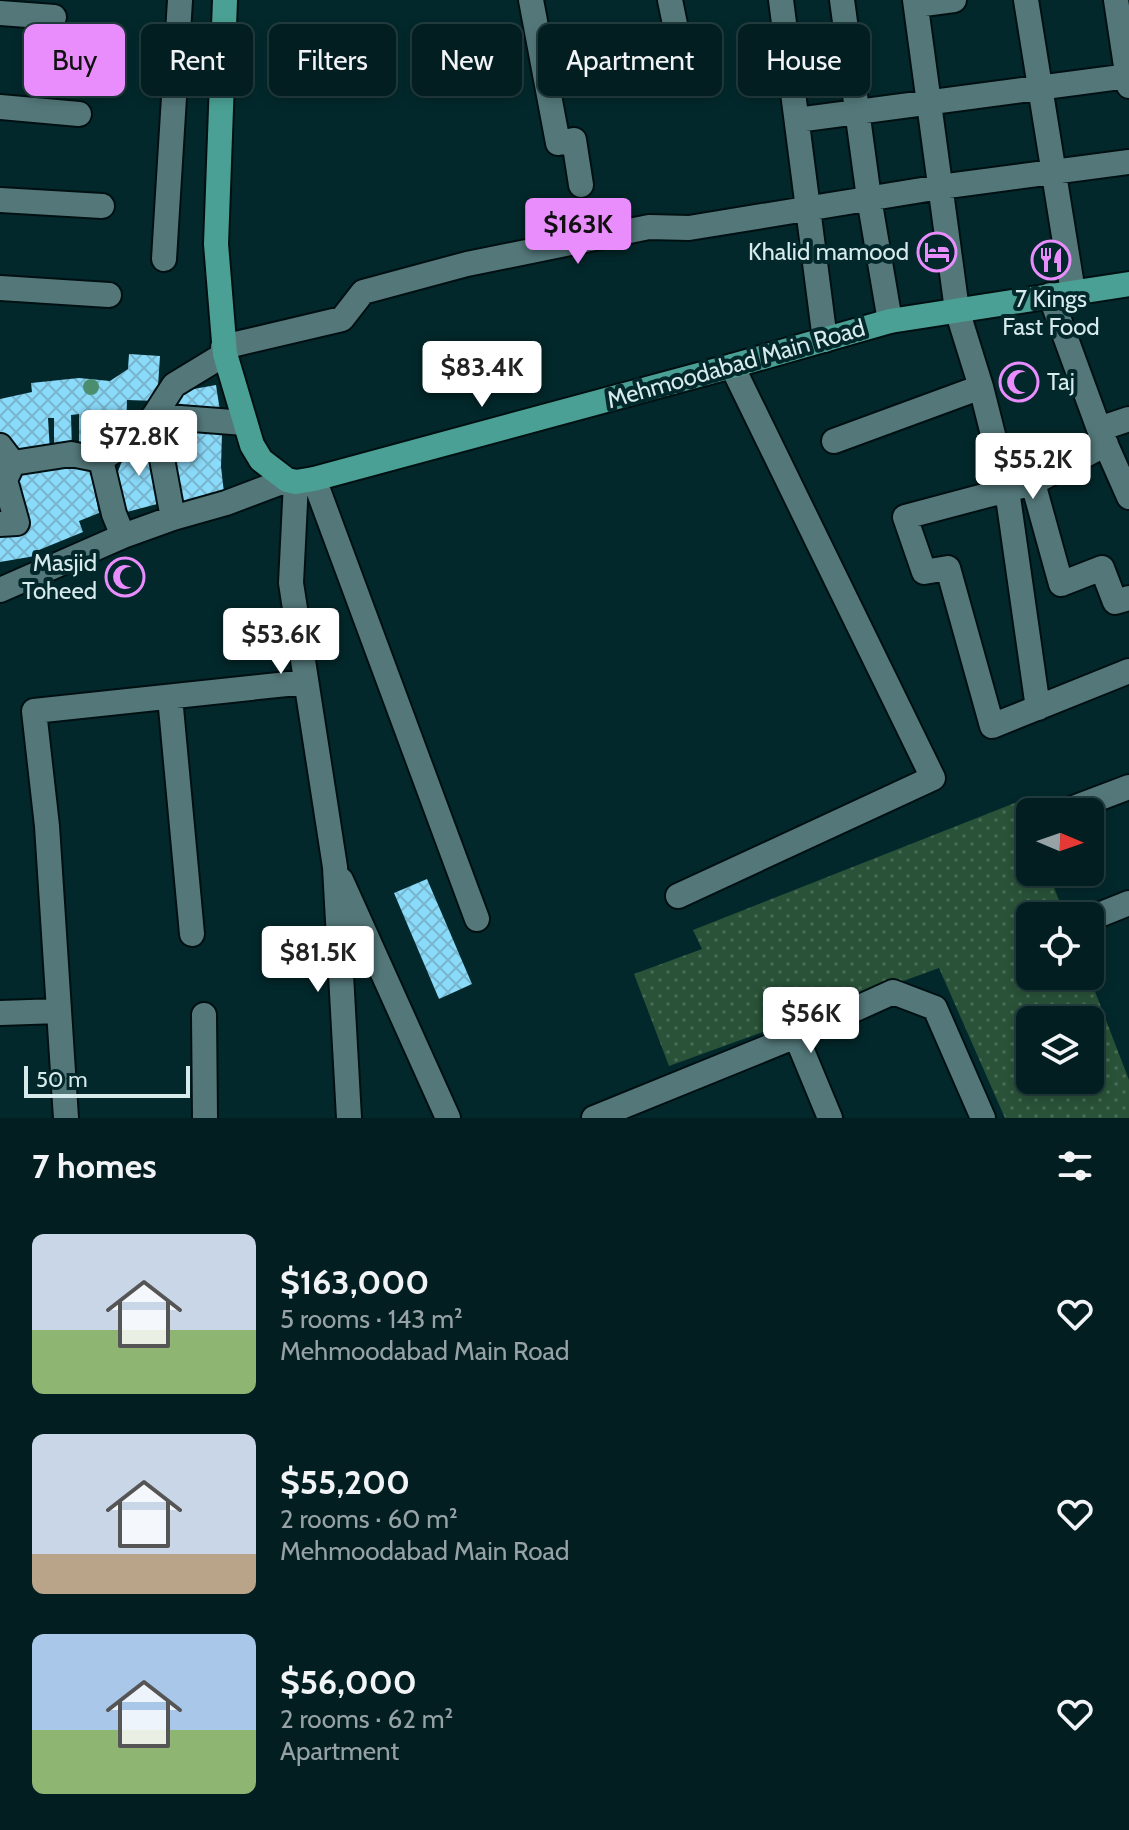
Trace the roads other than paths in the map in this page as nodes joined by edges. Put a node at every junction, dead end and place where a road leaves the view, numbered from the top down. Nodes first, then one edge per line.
1 (180, 0) edge
2 (225, 0) edge
3 (531, 0) edge
4 (670, 0) edge
5 (781, 0) edge
6 (842, 0) edge
7 (954, 0) edge
8 (1026, 0) edge
9 (1116, 0) edge
10 (916, 2) edge
11 (0, 13) edge
12 (54, 17) dead end
13 (675, 24) edge
14 (1128, 80) edge
15 (1040, 87) junction
16 (929, 102) junction
17 (0, 107) edge
18 (857, 112) junction
19 (79, 114) dead end
20 (797, 120) junction
21 (1129, 162) edge
22 (1053, 172) junction
23 (581, 185) dead end
24 (940, 187) junction
25 (869, 198) junction
26 (0, 200) edge
27 (102, 206) dead end
28 (808, 208) junction
29 (164, 259) dead end
30 (1129, 284) edge
31 (0, 288) edge
32 (1061, 294) junction
33 (109, 295) dead end
34 (957, 310) junction
35 (890, 321) junction
36 (825, 340) junction
37 (224, 350) junction
38 (732, 366) junction
39 (981, 387) junction
40 (154, 416) junction
41 (1129, 419) edge
42 (245, 423) junction
43 (1103, 436) junction
44 (834, 441) dead end
45 (6, 455) edge
46 (101, 460) junction
47 (299, 480) junction
48 (1033, 483) junction
49 (1007, 490) junction
50 (1129, 497) edge
51 (173, 518) junction
52 (0, 524) edge
53 (123, 536) junction
54 (0, 590) edge
55 (1129, 598) edge
56 (1129, 671) edge
57 (306, 682) junction
58 (170, 697) junction
59 (1038, 708) junction
60 (1129, 787) edge
61 (1100, 798) edge
62 (335, 867) junction
63 (678, 896) dead end
64 (1129, 903) edge
65 (1104, 913) edge
66 (477, 919) dead end
67 (192, 934) dead end
68 (59, 1011) junction
69 (0, 1013) edge
70 (204, 1015) dead end
71 (796, 1036) junction
72 (66, 1118) edge
73 (205, 1118) edge
74 (349, 1118) edge
75 (448, 1118) edge
76 (594, 1118) edge
77 (830, 1118) edge
78 (983, 1118) edge

1 - 29 street
2 - 37 main road
3 - 23 street
4 - 13 street
5 - 20 street
6 - 18 street
7 - 10 street
8 - 15 street
9 - 14 street
10 - 16 street
11 - 12 street
14 - 15 street
15 - 16 street
15 - 22 street
16 - 18 street
16 - 24 street
17 - 19 street
18 - 20 street
18 - 25 street
20 - 28 street
21 - 22 street
22 - 24 street
22 - 32 street
24 - 25 street
24 - 34 street
25 - 28 street
25 - 35 street
26 - 27 street
28 - 36 street
28 - 37 street
30 - 32 main road, Mehmoodabad Main Road
31 - 33 street
32 - 34 main road, Mehmoodabad Main Road
32 - 43 street
34 - 35 main road, Mehmoodabad Main Road
34 - 39 street
35 - 36 main road, Mehmoodabad Main Road
36 - 38 main road, Mehmoodabad Main Road
37 - 40 street
37 - 42 main road
38 - 47 main road, Mehmoodabad Main Road
38 - 63 street
39 - 44 street
39 - 49 street
40 - 42 street
40 - 46 street
40 - 51 street
41 - 43 street
42 - 47 main road
43 - 48 street
43 - 50 street
45 - 46 street
45 - 52 street
46 - 53 street
47 - 51 street, Mehmoodabad Main Road
47 - 57 street
47 - 66 street
48 - 49 street
48 - 55 street
49 - 59 street
49 - 59 street
51 - 53 street, Mehmoodabad Main Road
53 - 54 street, Mehmoodabad Main Road
56 - 59 street
57 - 58 street
57 - 62 street
58 - 67 street
58 - 68 street
60 - 61 street
62 - 74 street
62 - 75 street
64 - 65 street
68 - 69 street
68 - 72 street
70 - 73 street
71 - 76 street
71 - 77 street
71 - 78 street

